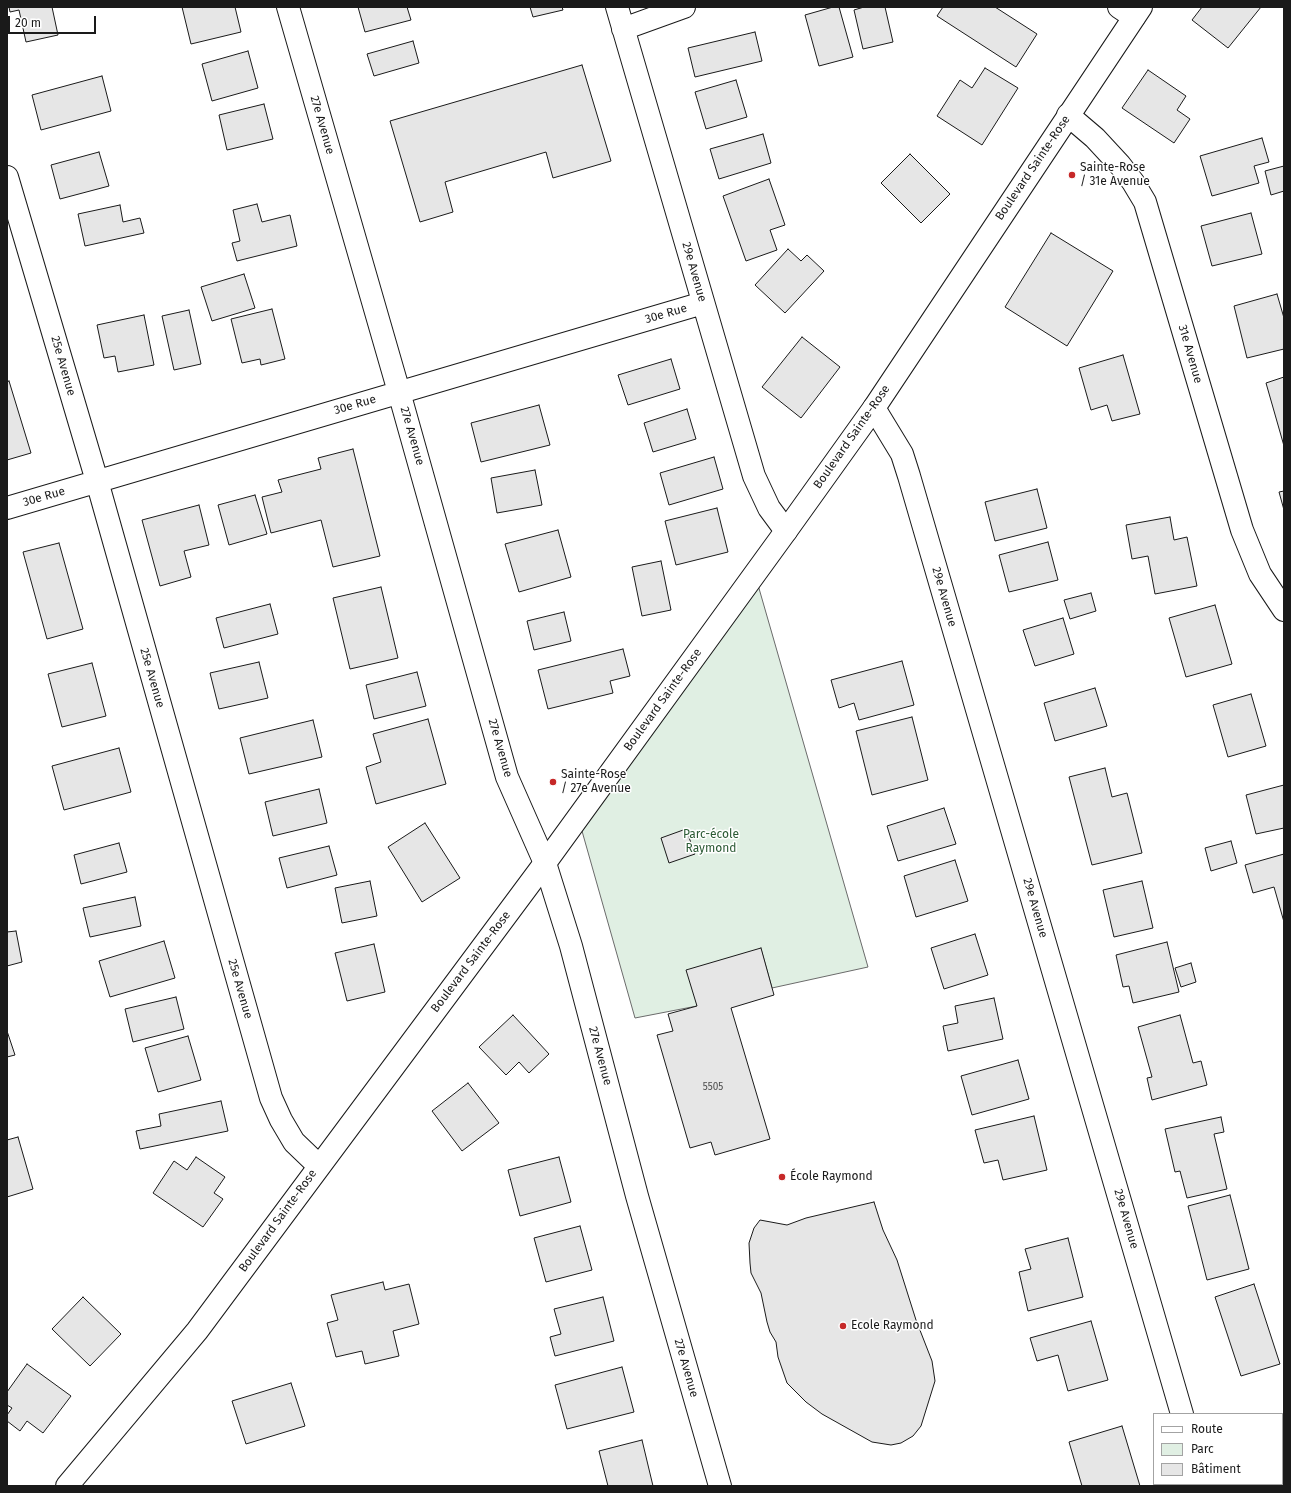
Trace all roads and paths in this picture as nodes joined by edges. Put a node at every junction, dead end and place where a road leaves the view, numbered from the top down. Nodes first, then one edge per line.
1 (288, 7) edge
2 (617, 7) edge
3 (684, 7) edge
4 (1132, 10) edge
5 (623, 29) junction
6 (1068, 115) junction
7 (7, 177) edge
8 (703, 303) junction
9 (399, 392) junction
10 (874, 408) junction
11 (97, 482) junction
12 (7, 508) edge
13 (786, 531) junction
14 (1284, 610) edge
15 (545, 863) junction
16 (319, 1166) junction
17 (1182, 1413) edge
18 (67, 1486) edge
19 (720, 1486) edge

1 - 9 street, 27e Avenue
2 - 5 street, 29e Avenue
3 - 5 street
4 - 6 street, Boulevard Sainte-Rose
5 - 8 street, 29e Avenue
6 - 10 street, Boulevard Sainte-Rose
6 - 14 street, 31e Avenue
7 - 11 street, 25e Avenue
8 - 9 street, 30e Rue
8 - 13 street, 29e Avenue
9 - 11 street, 30e Rue
9 - 15 street, 27e Avenue
10 - 13 street, Boulevard Sainte-Rose
10 - 17 street, 29e Avenue
11 - 12 street, 30e Rue
11 - 16 street, 25e Avenue
13 - 15 street, Boulevard Sainte-Rose
15 - 16 street, Boulevard Sainte-Rose
15 - 19 street, 27e Avenue
16 - 18 street, Boulevard Sainte-Rose

